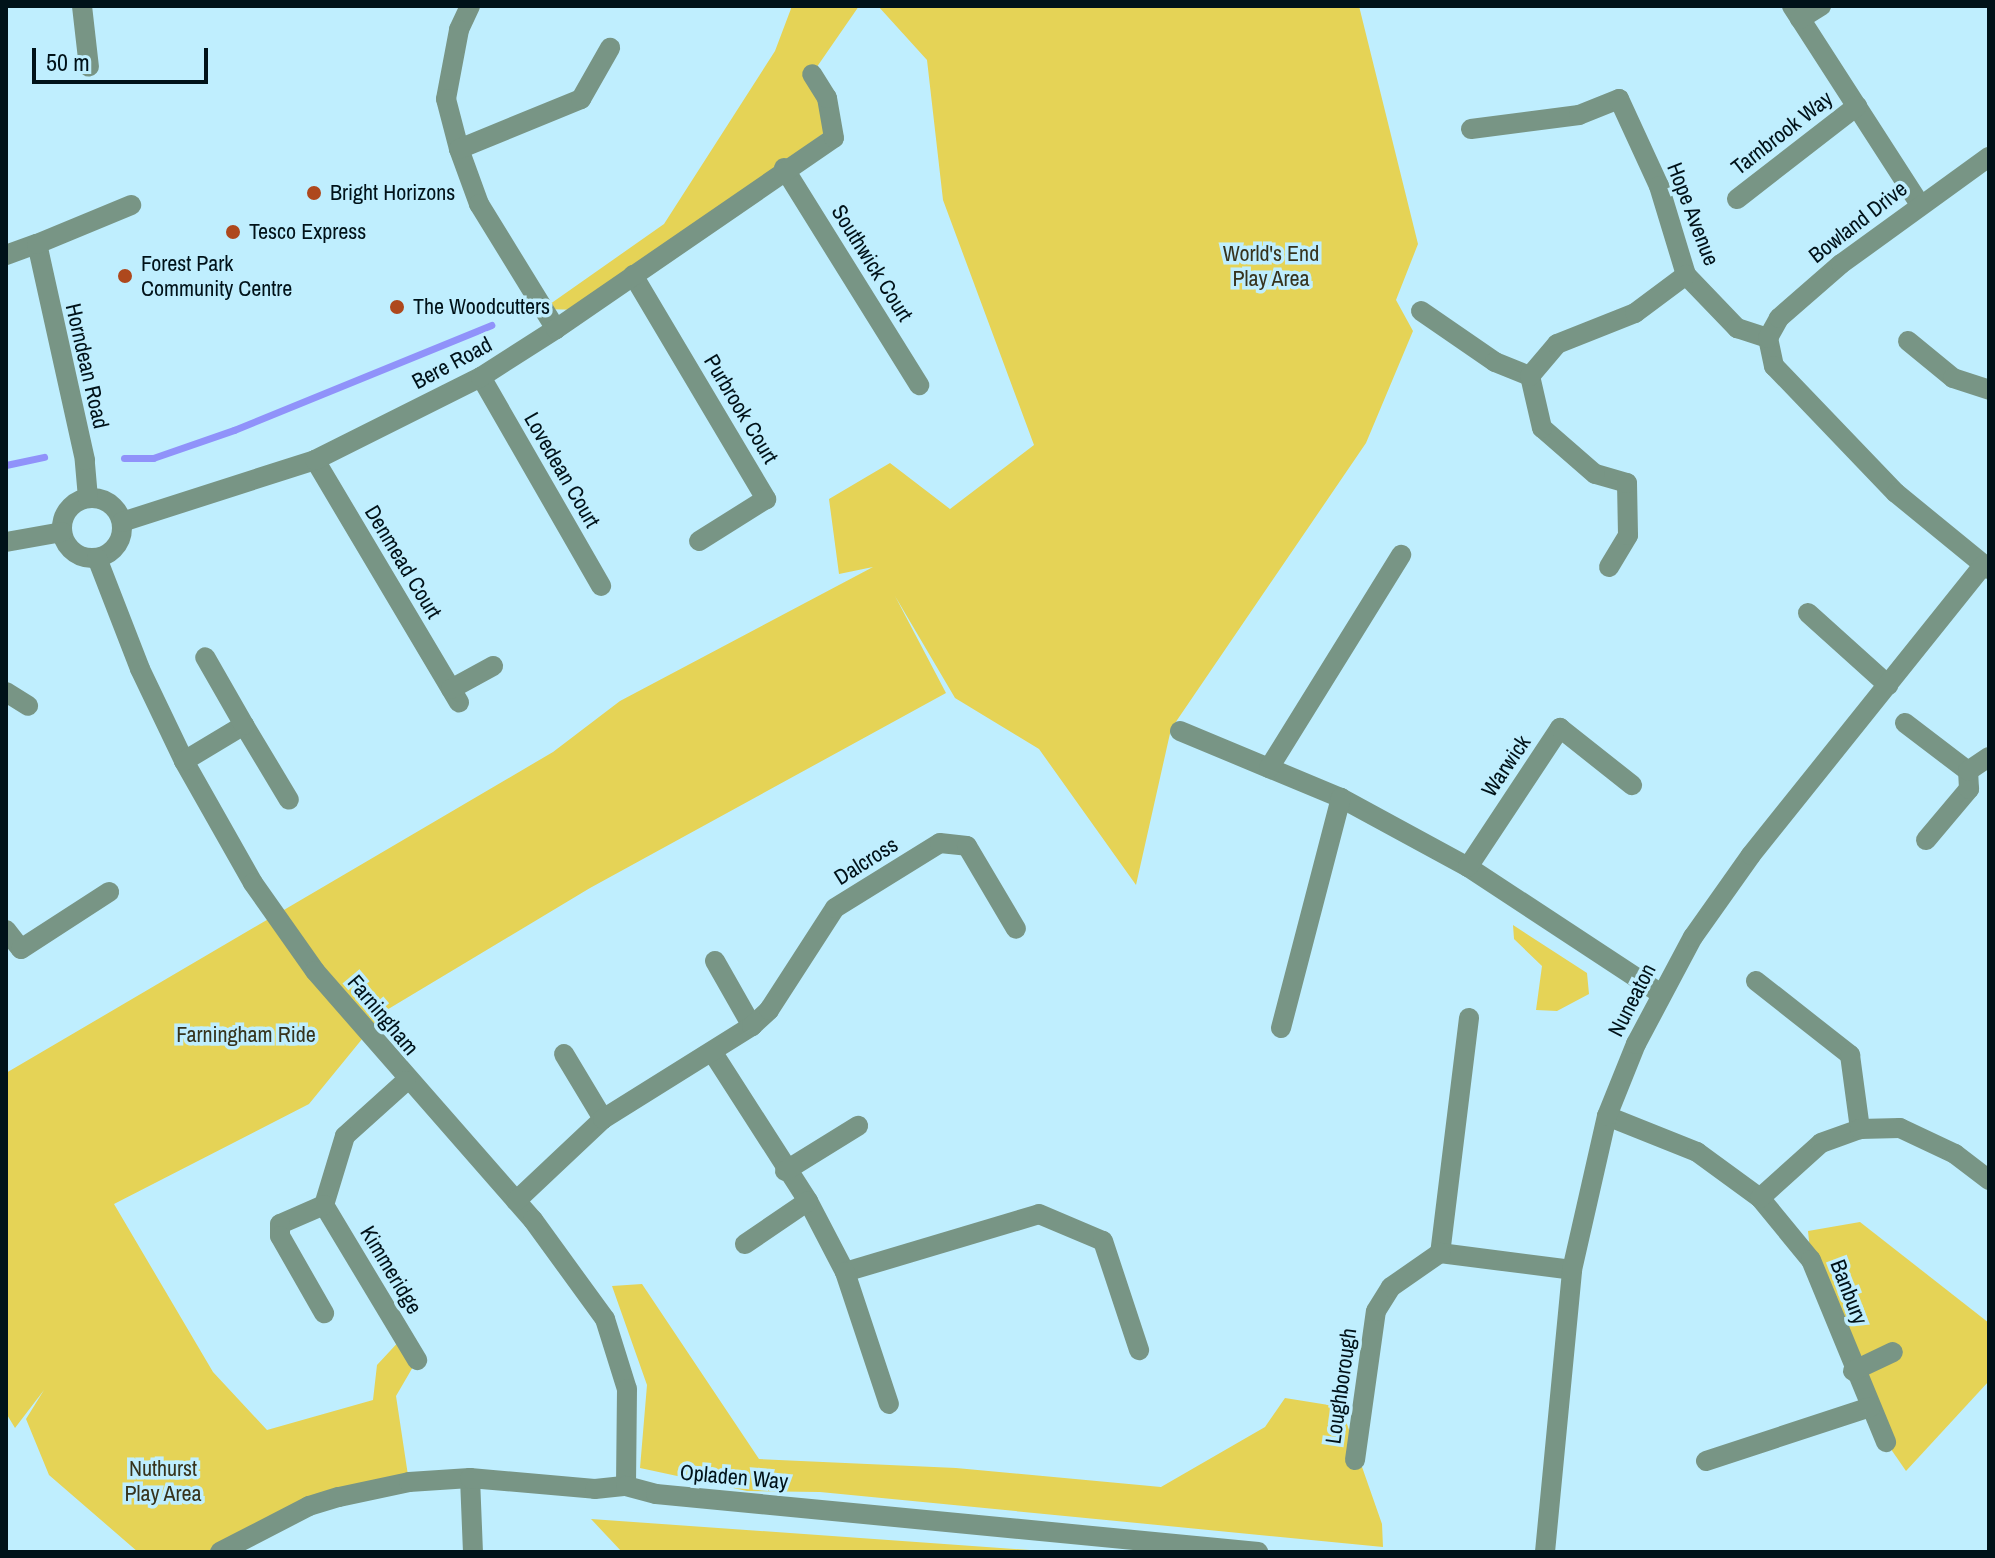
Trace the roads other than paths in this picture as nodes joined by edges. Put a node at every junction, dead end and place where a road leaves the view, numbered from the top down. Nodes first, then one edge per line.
1 (82, 6) edge
2 (470, 6) edge
3 (1821, 6) edge
4 (1796, 12) edge
5 (610, 48) dead end
6 (89, 67) dead end
7 (812, 74) dead end
8 (1857, 106) junction
9 (1471, 129) dead end
10 (459, 149) junction
11 (1989, 157) edge
12 (784, 168) junction
13 (1737, 199) dead end
14 (1919, 203) junction
15 (131, 205) dead end
16 (37, 244) junction
17 (6, 255) edge
18 (633, 275) junction
19 (1686, 275) junction
20 (1421, 311) dead end
21 (556, 329) junction
22 (1768, 338) junction
23 (1908, 341) dead end
24 (1530, 376) junction
25 (481, 377) junction
26 (919, 385) dead end
27 (1989, 390) edge
28 (315, 460) junction
29 (88, 498) junction
30 (122, 522) junction
31 (62, 532) junction
32 (699, 541) dead end
33 (6, 542) edge
34 (1401, 555) dead end
35 (97, 558) junction
36 (1609, 567) dead end
37 (1986, 567) edge
38 (601, 586) dead end
39 (1808, 613) dead end
40 (205, 657) dead end
41 (493, 666) dead end
42 (1888, 685) junction
43 (6, 692) edge
44 (28, 706) dead end
45 (1905, 723) dead end
46 (244, 725) junction
47 (1180, 731) dead end
48 (1989, 757) edge
49 (184, 761) junction
50 (1269, 768) junction
51 (1968, 771) junction
52 (1632, 785) dead end
53 (1341, 798) junction
54 (289, 800) dead end
55 (1926, 840) dead end
56 (1468, 867) junction
57 (109, 892) dead end
58 (1016, 929) dead end
59 (6, 930) edge
60 (715, 961) dead end
61 (1756, 981) dead end
62 (1660, 993) junction
63 (1469, 1018) dead end
64 (752, 1026) junction
65 (1281, 1028) dead end
66 (713, 1053) junction
67 (564, 1054) dead end
68 (406, 1081) junction
69 (1607, 1116) junction
70 (603, 1119) junction
71 (858, 1126) dead end
72 (1860, 1129) junction
73 (785, 1171) junction
74 (1989, 1180) edge
75 (1760, 1198) junction
76 (516, 1201) junction
77 (808, 1201) junction
78 (324, 1205) junction
79 (745, 1244) dead end
80 (1440, 1253) junction
81 (1572, 1270) junction
82 (845, 1272) junction
83 (324, 1313) dead end
84 (1139, 1350) dead end
85 (1893, 1352) dead end
86 (417, 1360) dead end
87 (1853, 1371) junction
88 (889, 1404) dead end
89 (1870, 1407) junction
90 (1886, 1442) dead end
91 (1355, 1460) dead end
92 (1706, 1461) dead end
93 (470, 1478) junction
94 (626, 1486) junction
95 (220, 1552) edge
96 (473, 1552) edge
97 (1258, 1552) edge
98 (1545, 1552) edge

1 - 6 street
2 - 10 street
3 - 4 street
4 - 8 street, Tarnbrook Way
5 - 10 street
7 - 12 street, Bere Road
8 - 13 street, Tarnbrook Way
8 - 14 street, Tarnbrook Way
9 - 19 street, Hope Avenue
10 - 21 street
11 - 14 street, Bowland Drive
12 - 18 street, Bere Road
12 - 26 street, Southwick Court
14 - 22 street, Bowland Drive
15 - 16 street
16 - 17 street
16 - 29 street, Horndean Road
18 - 21 street, Bere Road
18 - 32 street, Purbrook Court
19 - 22 street, Hope Avenue
19 - 24 street
20 - 24 street
21 - 25 street, Bere Road
22 - 37 street
23 - 27 street
24 - 36 street
25 - 28 street, Bere Road
25 - 38 street, Lovedean Court
28 - 30 street, Bere Road
28 - 41 street, Denmead Court
29 - 30 street
29 - 31 street
30 - 35 street
31 - 33 street
31 - 35 street
34 - 50 street
35 - 49 street, Farningham
37 - 42 street, Nuneaton
39 - 42 street
40 - 46 street
42 - 62 street, Nuneaton
43 - 44 street
45 - 51 street
46 - 49 street
46 - 54 street
47 - 50 street
48 - 51 street
49 - 68 street, Farningham
50 - 53 street
51 - 55 street
52 - 56 street, Warwick
53 - 56 street
53 - 65 street
56 - 62 street
57 - 59 street
58 - 64 street, Dalcross
60 - 64 street
61 - 72 street
62 - 69 street, Nuneaton
63 - 80 street
64 - 66 street, Dalcross
66 - 70 street, Dalcross
66 - 73 street
67 - 70 street
68 - 76 street, Farningham
68 - 78 street
69 - 75 street, Banbury
69 - 81 street, Nuneaton
70 - 76 street, Dalcross
71 - 73 street
72 - 74 street
72 - 75 street
73 - 77 street
75 - 87 street, Banbury
76 - 94 street, Farningham
77 - 79 street
77 - 82 street
78 - 83 street
78 - 86 street, Kimmeridge
80 - 81 street
80 - 91 street, Loughborough
81 - 98 street, Nuneaton
82 - 84 street
82 - 88 street
85 - 87 street
87 - 89 street, Banbury
89 - 90 street, Banbury
89 - 92 street
93 - 94 street, Opladen Way
93 - 95 street, Opladen Way
93 - 96 street
94 - 97 street, Opladen Way

